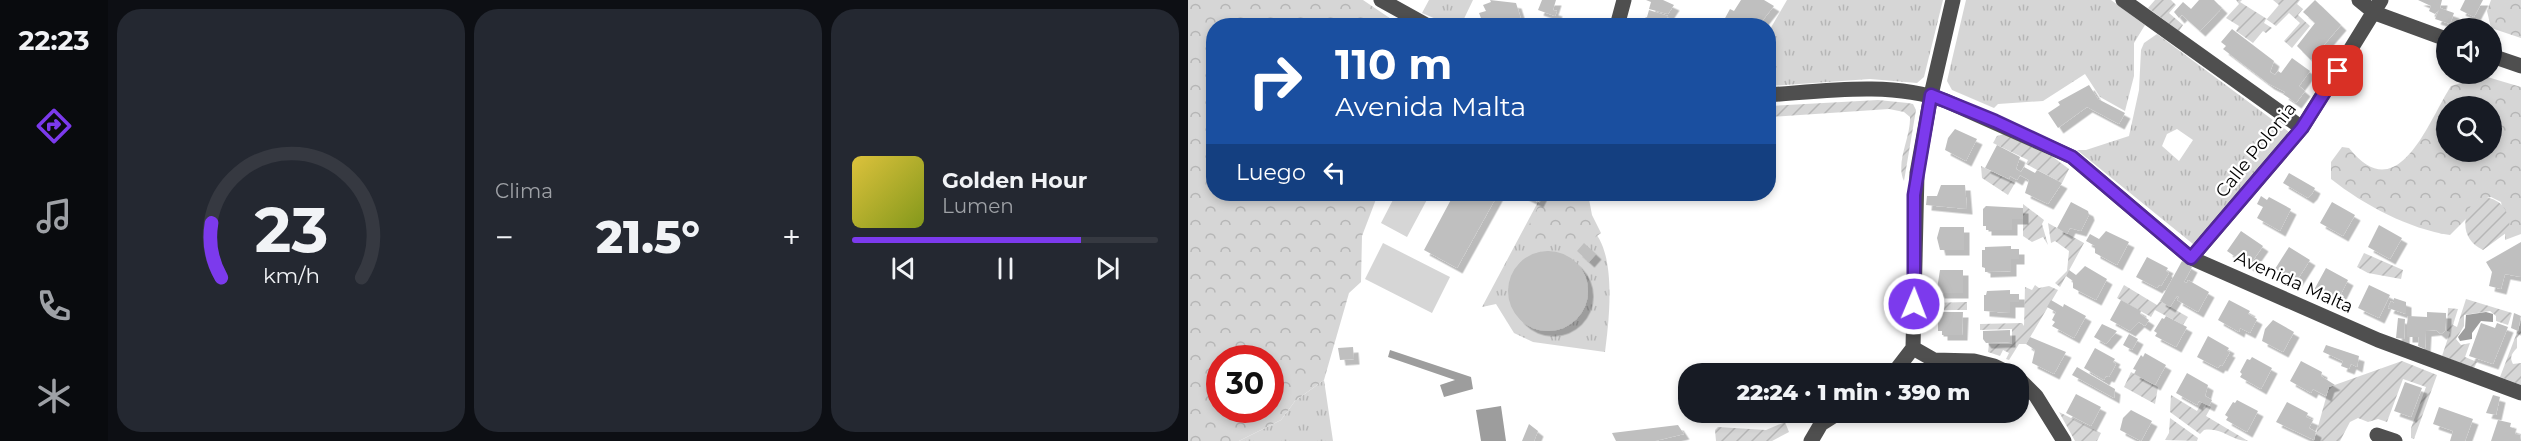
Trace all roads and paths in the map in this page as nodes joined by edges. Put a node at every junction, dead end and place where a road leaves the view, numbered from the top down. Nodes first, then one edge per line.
1 (1381, 0) edge
2 (1624, 0) edge
3 (1953, 0) edge
4 (2123, 0) edge
5 (2359, 0) edge
6 (2378, 6) edge
7 (1414, 18) edge
8 (1619, 18) edge
9 (2436, 34) edge
10 (2502, 59) edge
11 (2521, 66) edge
12 (1776, 95) edge
13 (1931, 95) junction
14 (2302, 128) junction
15 (2191, 258) junction
16 (1913, 348) junction
17 (1901, 363) edge
18 (1982, 363) edge
19 (2029, 389) edge
20 (2521, 393) edge
21 (1823, 423) edge
22 (2377, 435) dead end
23 (1811, 441) edge
24 (2064, 441) edge
25 (2395, 441) edge

1 - 7 street
2 - 8 street
3 - 13 street
4 - 14 street
5 - 6 street
6 - 9 street
6 - 14 street, Calle Polonia
10 - 11 street
12 - 13 street, Avenida Malta
13 - 15 street, Avenida Malta
13 - 16 street
14 - 15 street, Calle Polonia
15 - 20 street, Avenida Malta
16 - 17 street
16 - 18 street
19 - 24 street
21 - 23 street
22 - 25 street

